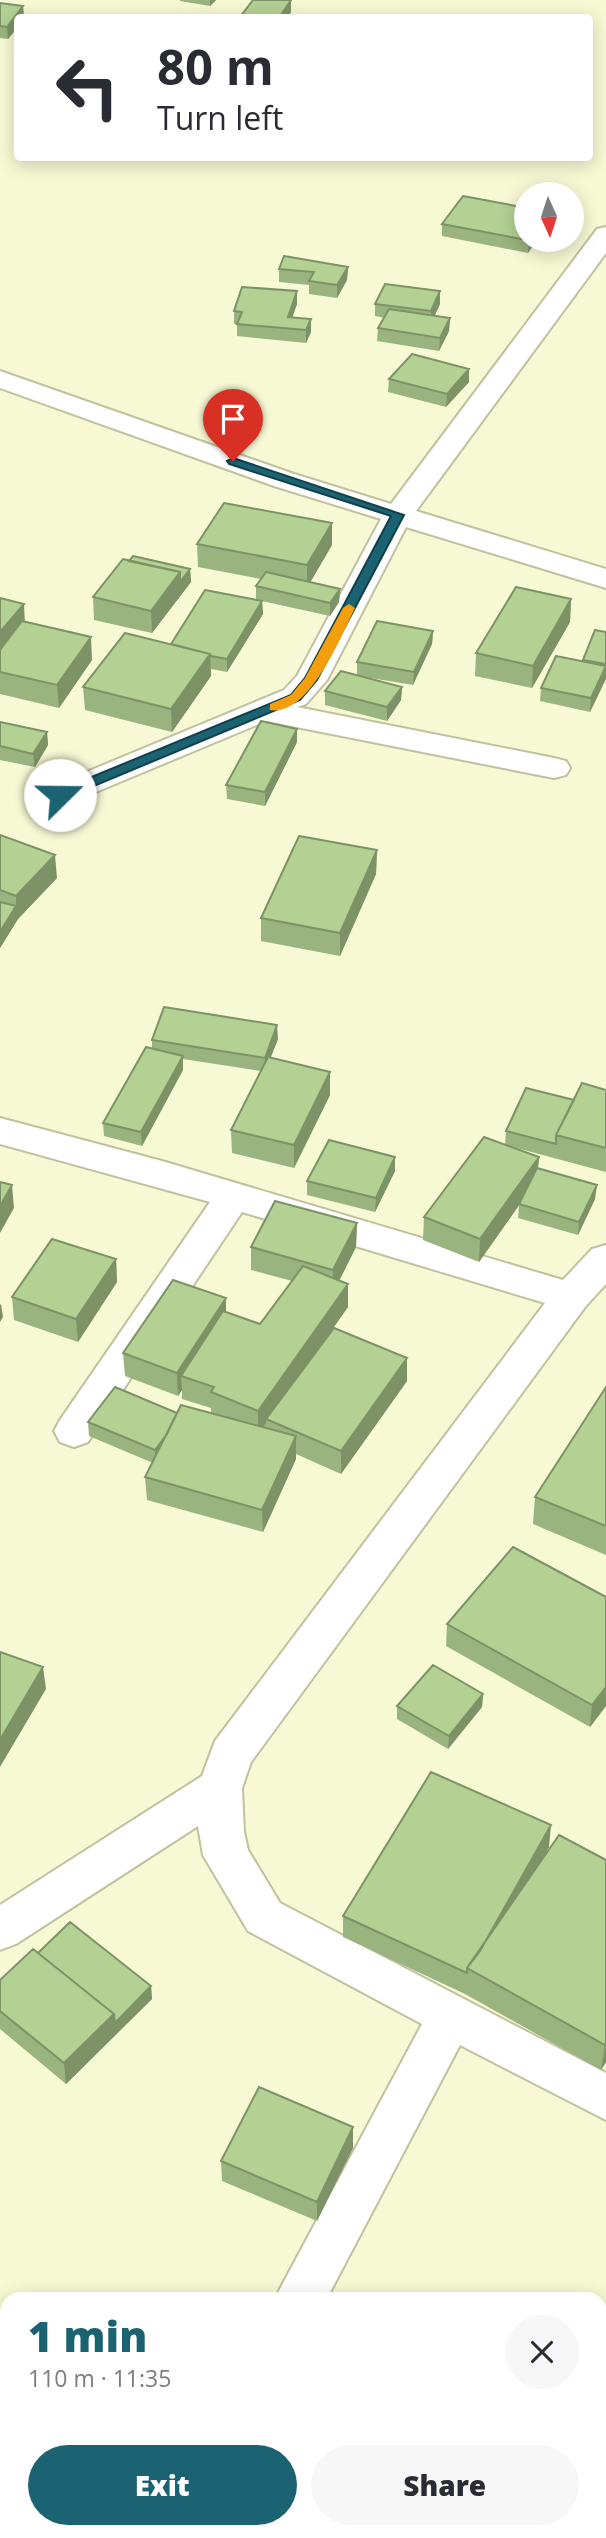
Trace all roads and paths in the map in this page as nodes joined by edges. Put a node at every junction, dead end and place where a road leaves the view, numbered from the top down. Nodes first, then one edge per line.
1 (606, 235) edge
2 (0, 379) edge
3 (398, 515) junction
4 (606, 579) edge
5 (266, 711) junction
6 (554, 768) dead end
7 (60, 795) dead end
8 (0, 1131) edge
9 (234, 1195) junction
10 (606, 1259) edge
11 (571, 1297) junction
12 (74, 1431) dead end
13 (220, 1788) junction
14 (0, 1930) edge
15 (451, 2016) junction
16 (606, 2098) edge
17 (303, 2292) edge

1 - 3 street
2 - 3 street
3 - 4 street
3 - 5 street
5 - 6 street
5 - 7 street
8 - 9 street
9 - 11 street
9 - 12 street
10 - 11 street
11 - 13 street
13 - 14 street
13 - 15 street
15 - 16 street
15 - 17 street

